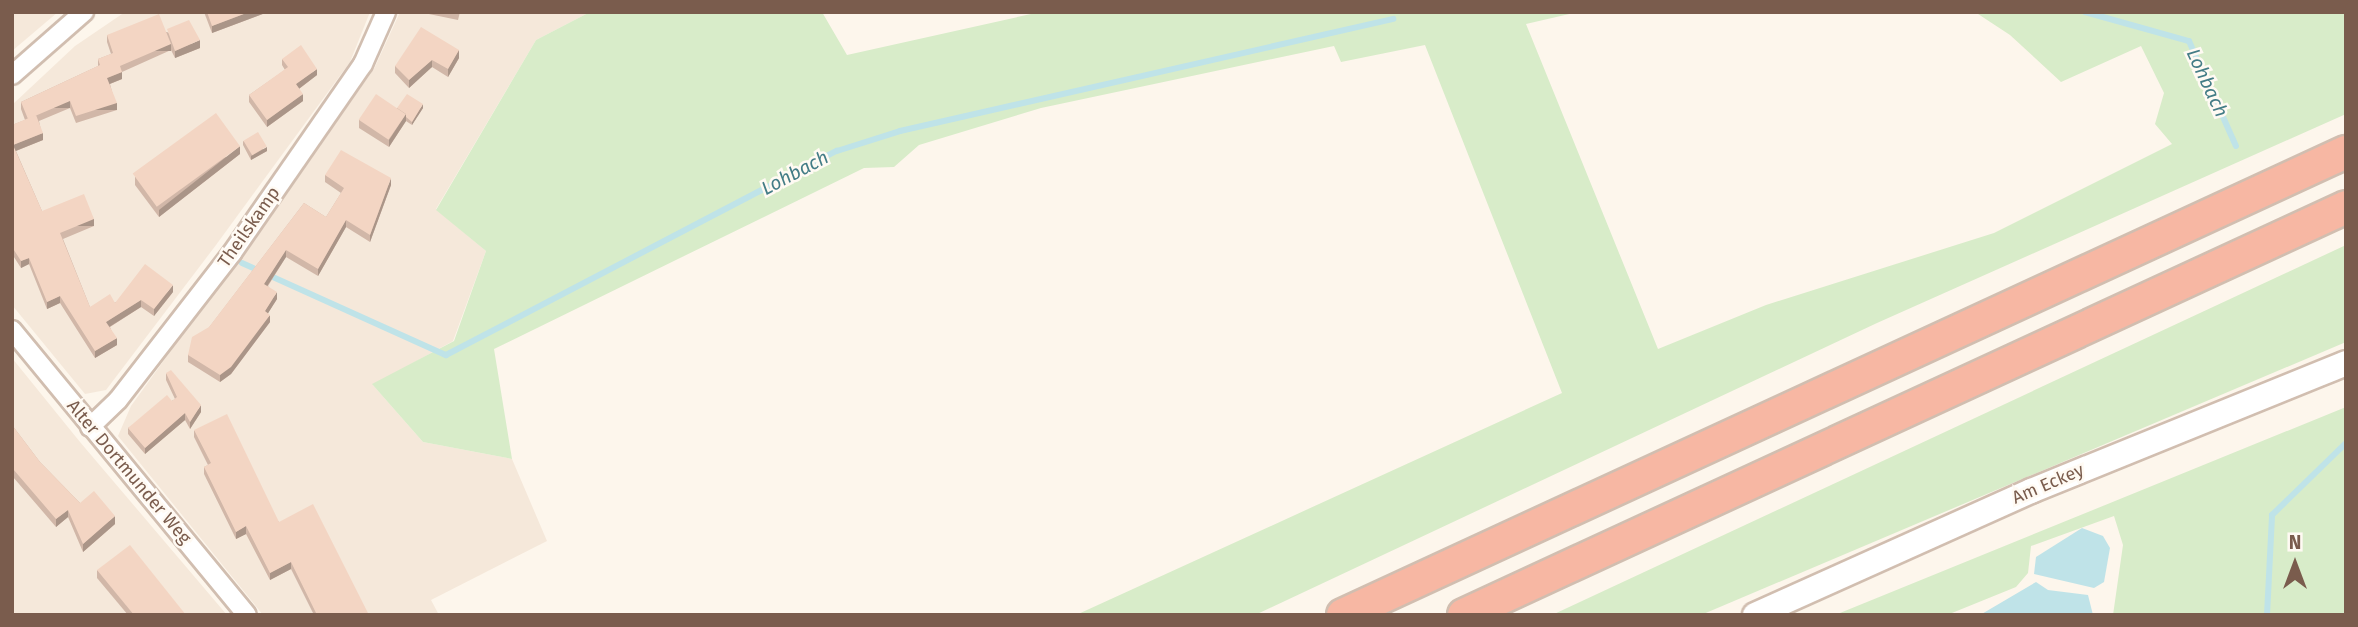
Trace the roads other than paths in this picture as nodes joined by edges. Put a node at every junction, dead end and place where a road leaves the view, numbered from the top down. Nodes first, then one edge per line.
1 (84, 12) edge
2 (386, 12) edge
3 (12, 75) edge
4 (2346, 152) edge
5 (2346, 207) edge
6 (12, 330) edge
7 (2346, 363) edge
8 (90, 426) junction
9 (247, 615) edge
10 (1343, 615) edge
11 (1464, 615) edge
12 (1755, 615) edge

1 - 3 street
2 - 8 street, Theilskamp
4 - 10 highway
5 - 11 highway
6 - 8 street, Alter Dortmunder Weg
7 - 12 street, Am Eckey
8 - 9 street, Alter Dortmunder Weg

